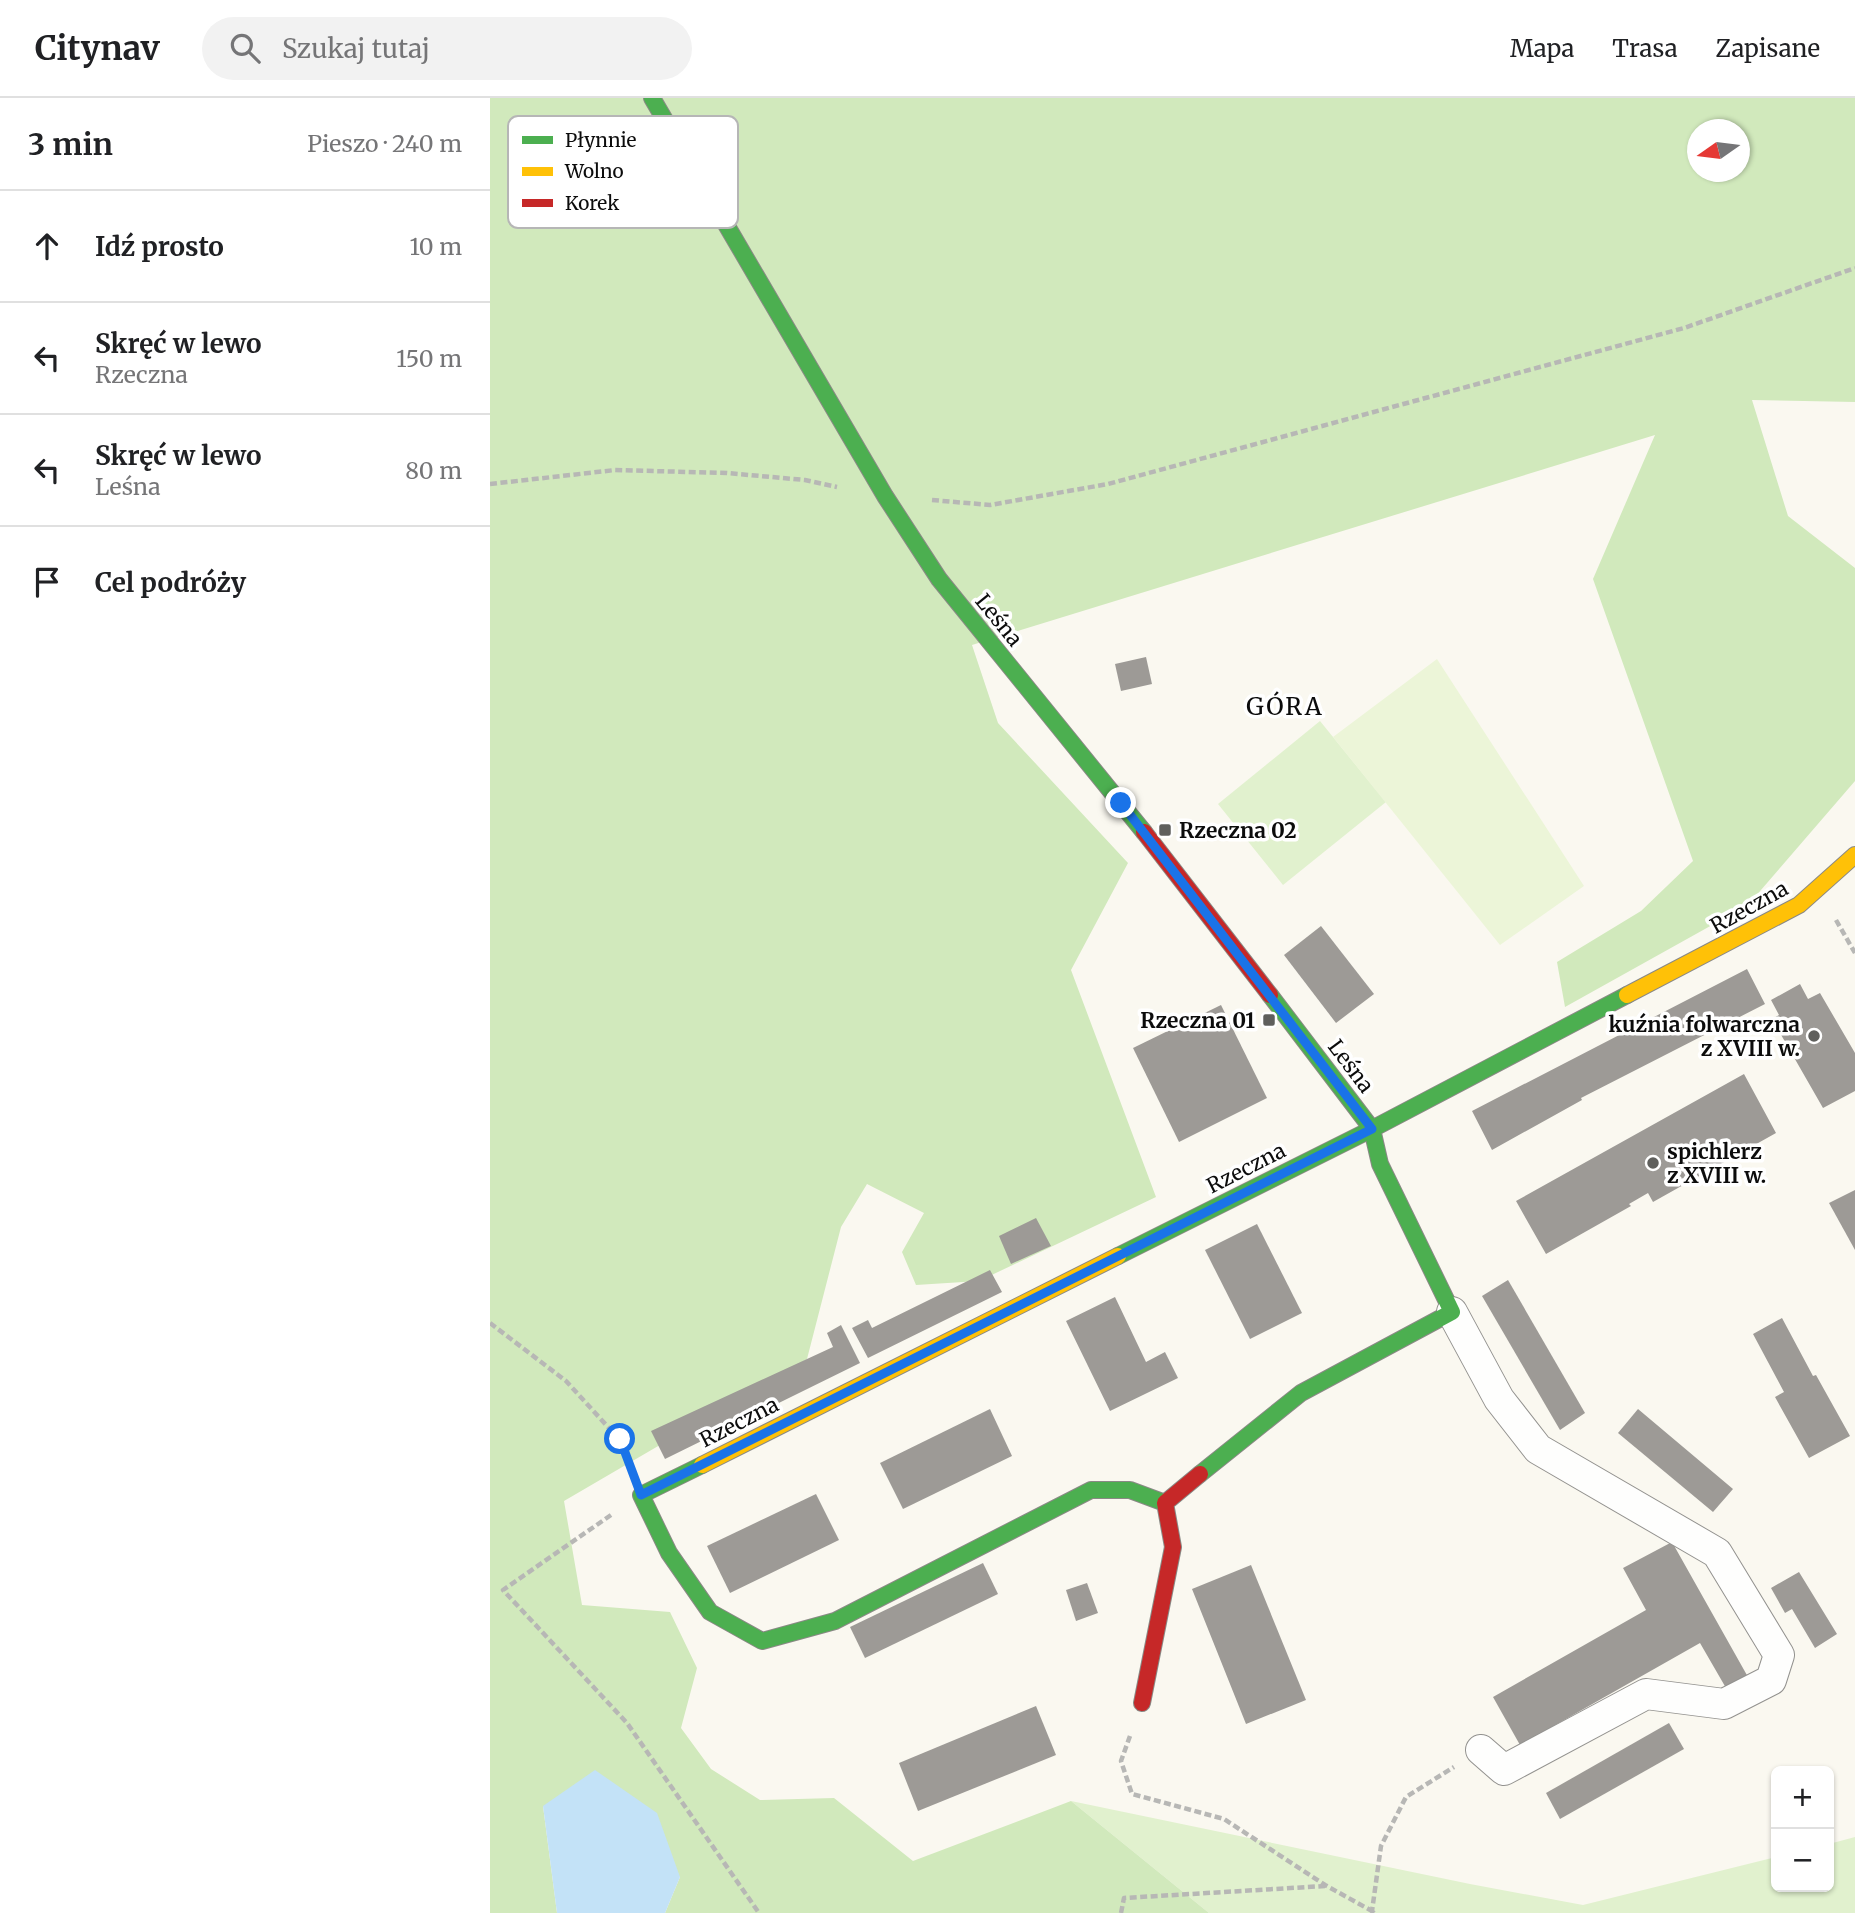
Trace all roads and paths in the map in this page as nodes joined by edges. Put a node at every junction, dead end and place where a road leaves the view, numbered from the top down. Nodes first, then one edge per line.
1 (652, 98) edge
2 (663, 116) edge
3 (728, 228) edge
4 (1855, 268) edge
5 (490, 484) edge
6 (885, 496) junction
7 (1855, 855) edge
8 (1372, 1129) junction
9 (1452, 1312) junction
10 (490, 1323) edge
11 (641, 1495) junction
12 (1165, 1503) junction
13 (1142, 1703) joint
14 (1481, 1750) joint
15 (1325, 1885) junction
16 (1373, 1912) edge
17 (759, 1913) edge
18 (1121, 1913) edge

1 - 2 street, Leśna
3 - 6 street, Leśna
4 - 6 path
5 - 6 path
6 - 8 street, Leśna
7 - 8 street, Rzeczna
8 - 9 street
8 - 11 street, Rzeczna
9 - 12 street
9 - 14 street
10 - 11 path
11 - 12 street
11 - 17 path
12 - 13 street
13 - 15 path
14 - 16 path
15 - 16 path
15 - 18 path

